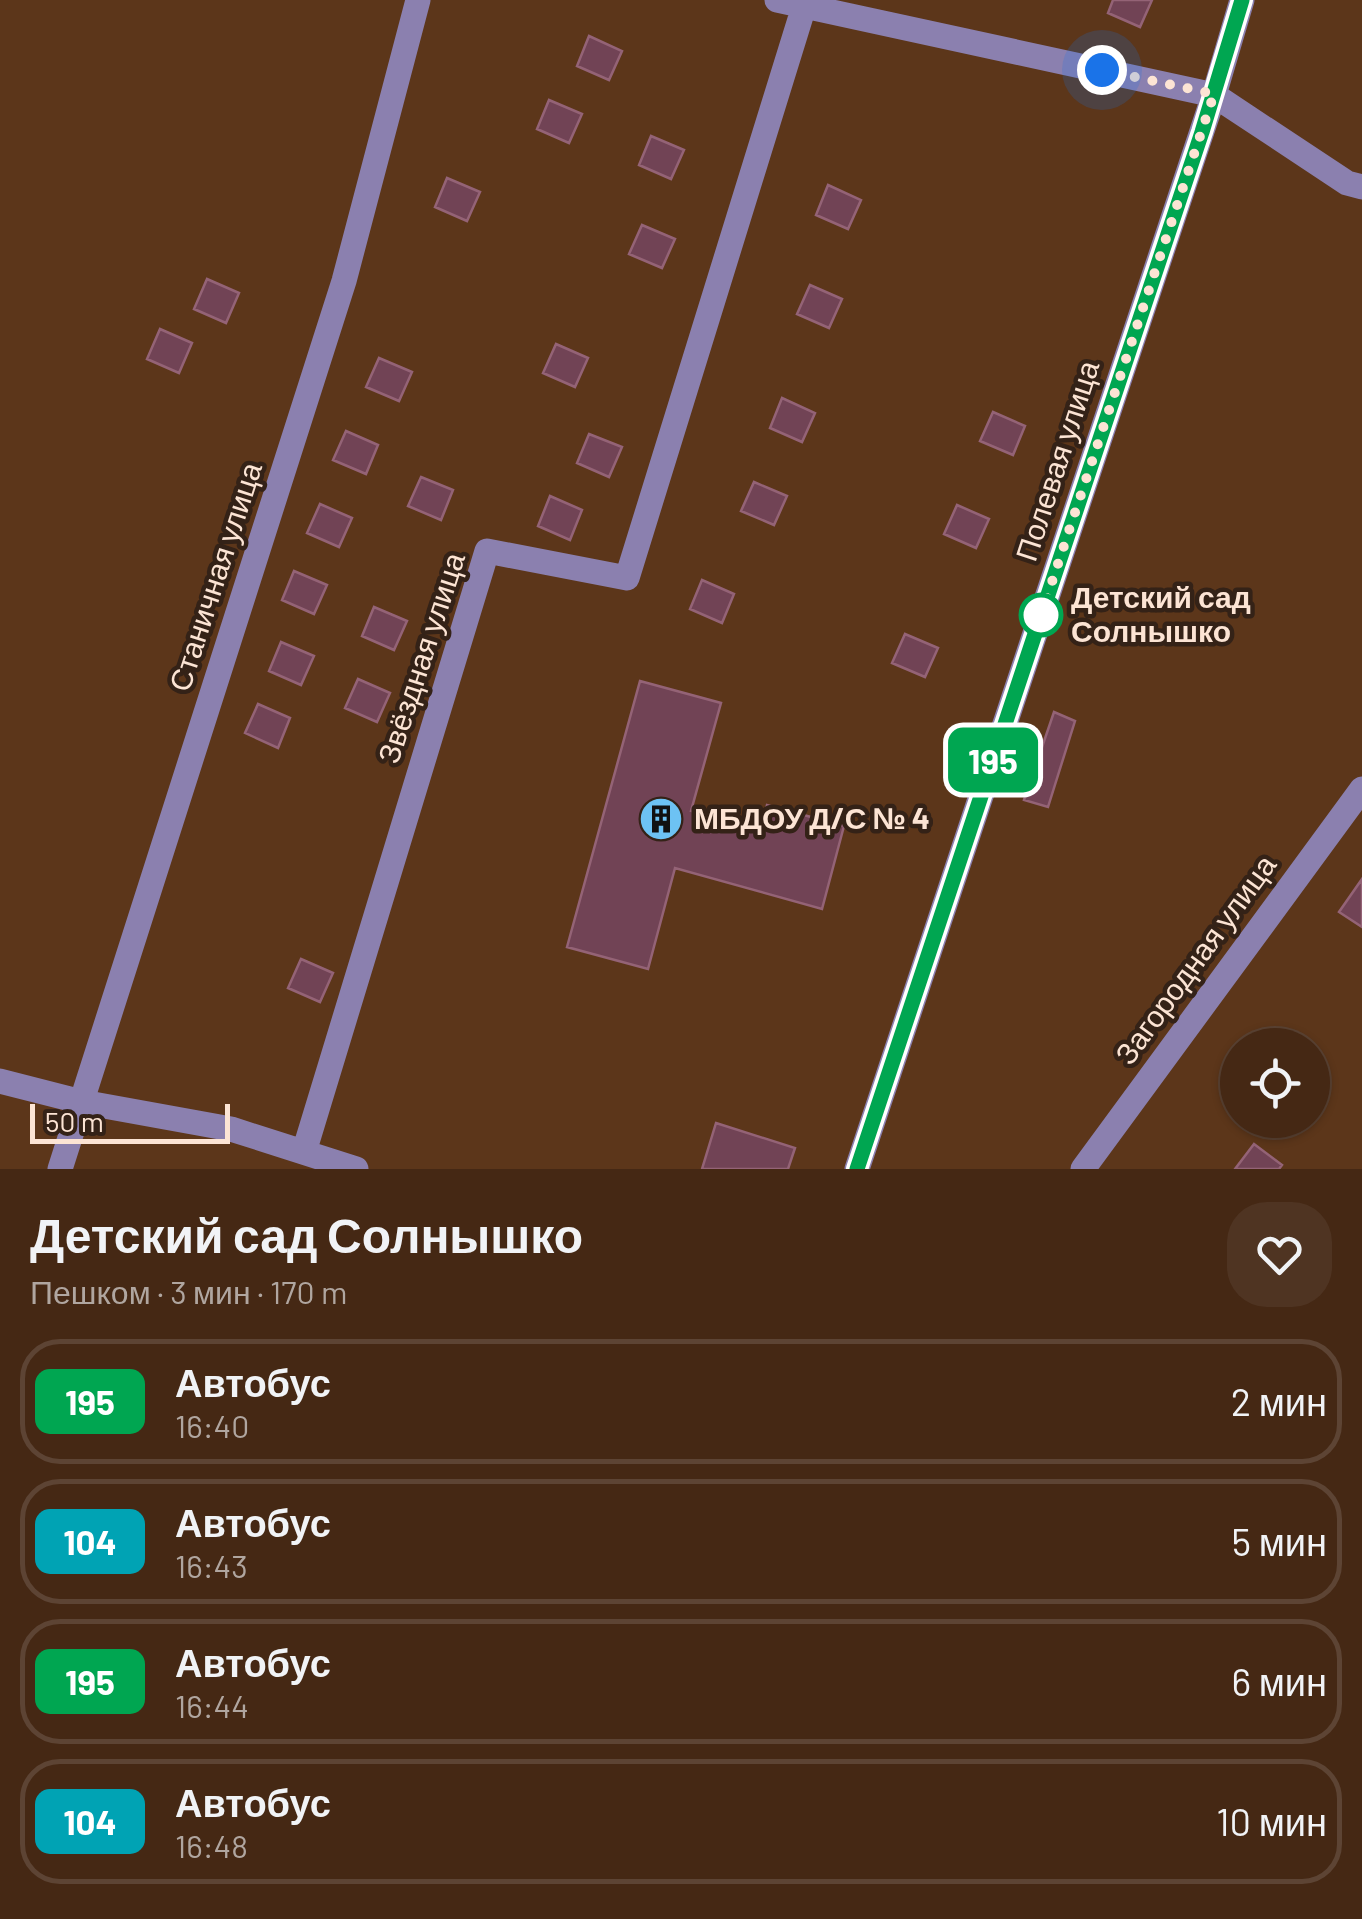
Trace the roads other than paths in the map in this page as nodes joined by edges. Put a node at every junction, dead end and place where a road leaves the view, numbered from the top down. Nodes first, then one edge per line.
1 (418, 0) edge
2 (777, 0) edge
3 (1242, 0) edge
4 (805, 3) edge
5 (1214, 94) junction
6 (1362, 187) edge
7 (1362, 789) edge
8 (0, 1081) edge
9 (82, 1102) junction
10 (304, 1152) junction
11 (60, 1169) edge
12 (356, 1169) edge
13 (857, 1169) edge
14 (1083, 1169) edge

1 - 9 street, Станичная улица
2 - 4 street
3 - 5 street, Полевая улица
4 - 5 street
4 - 10 street, Звёздная улица
5 - 6 street
5 - 13 street, Полевая улица
7 - 14 street, Загородная улица
8 - 9 street
9 - 10 street
9 - 11 street, Станичная улица
10 - 12 street

